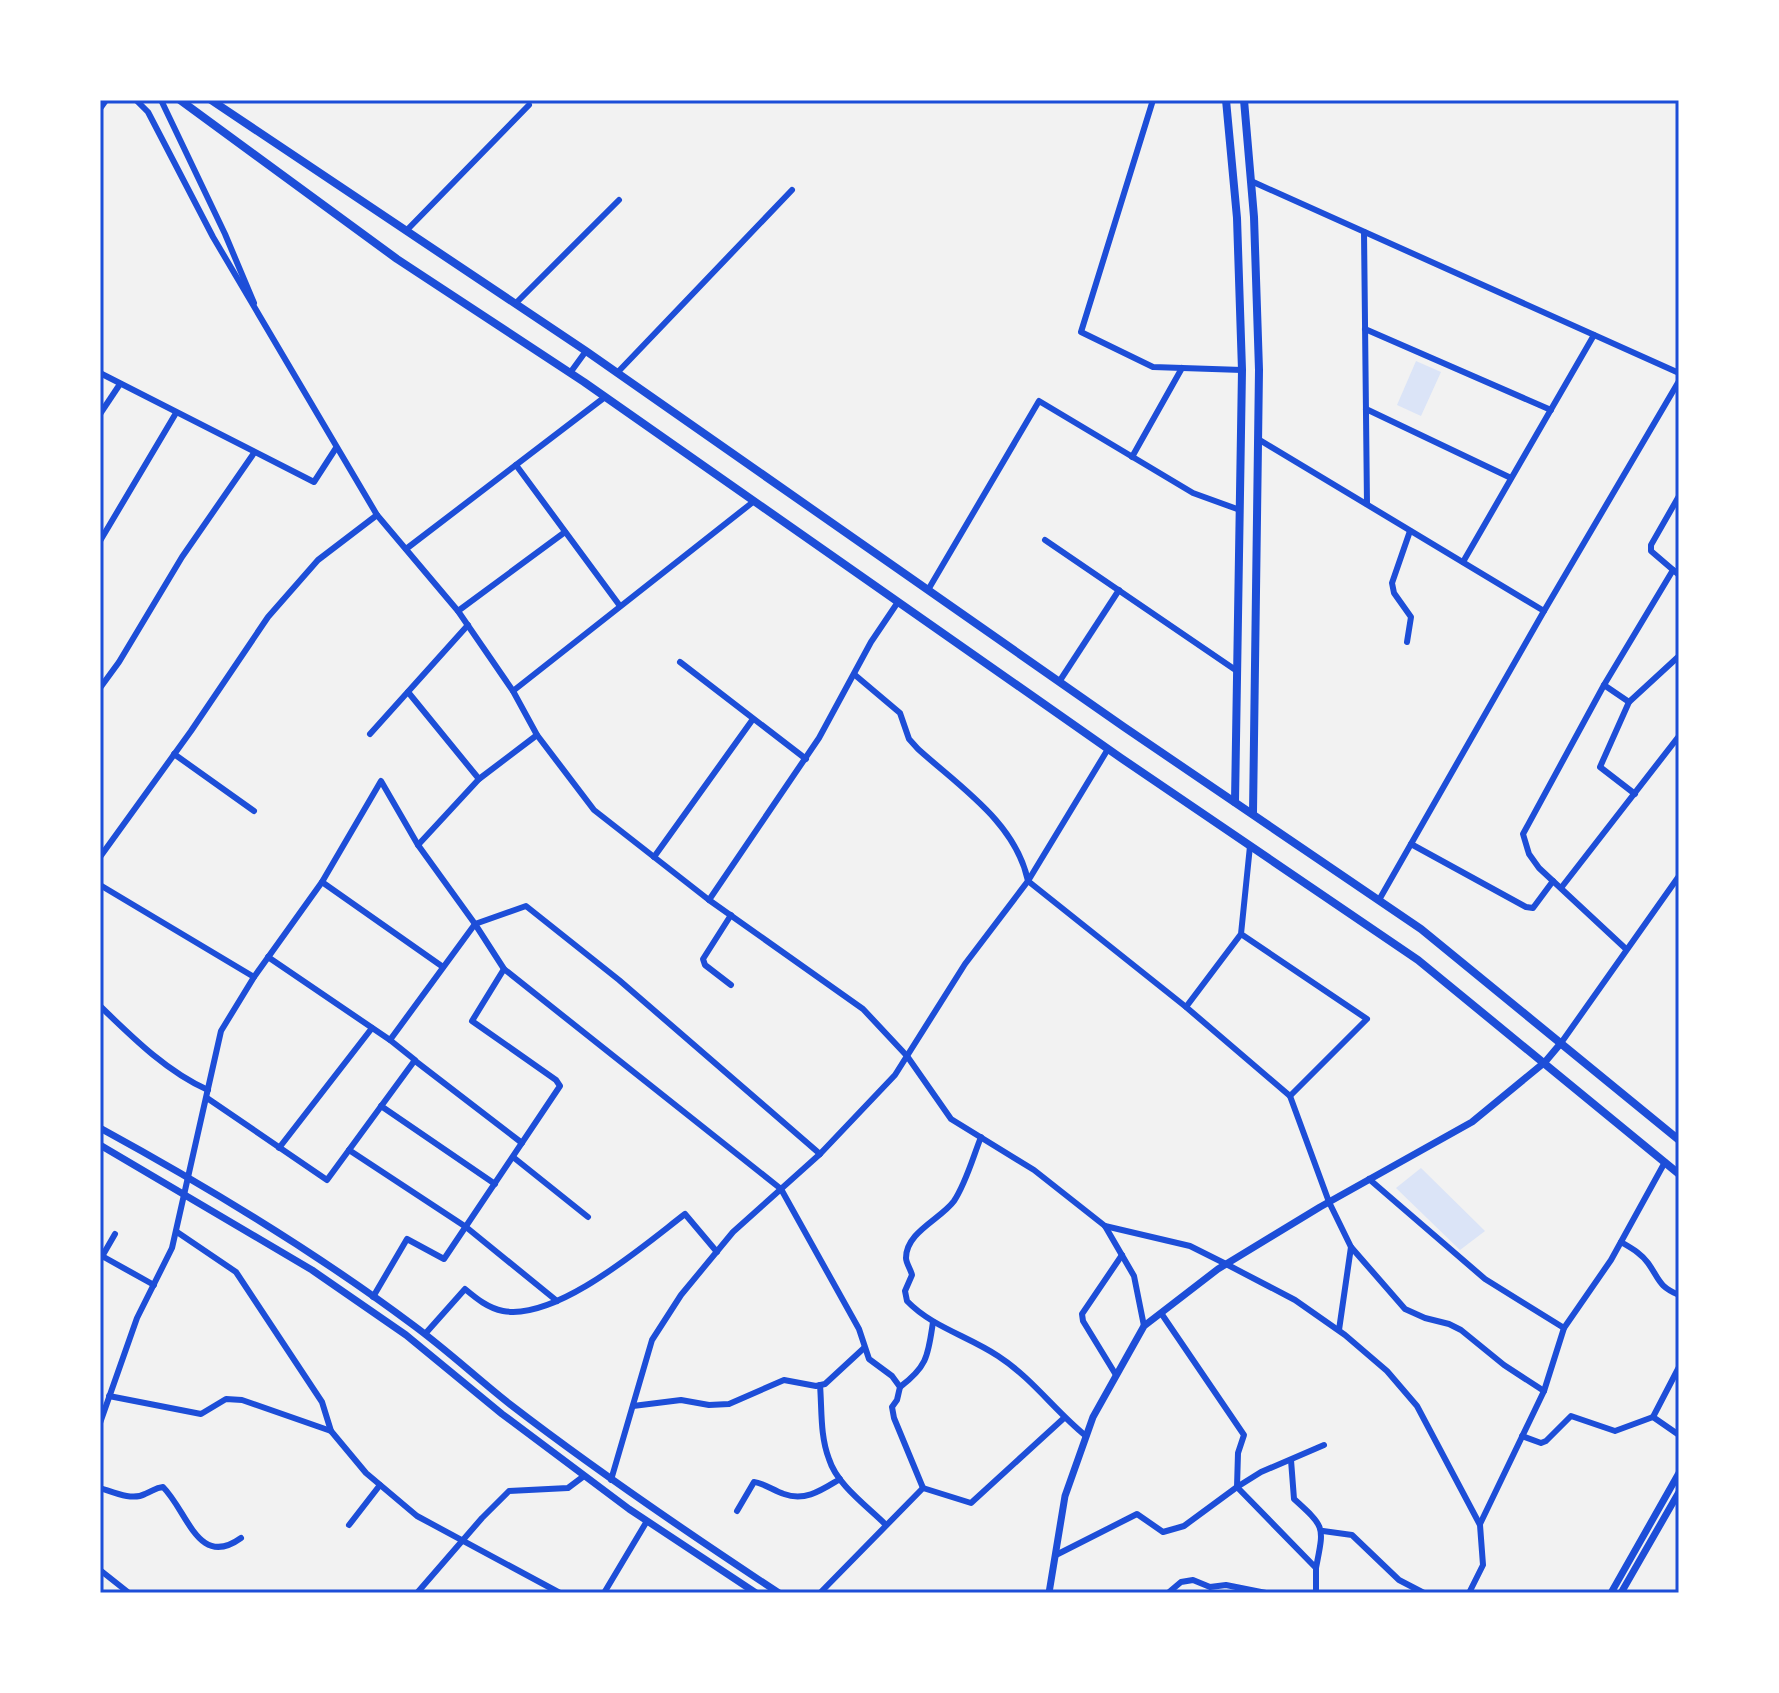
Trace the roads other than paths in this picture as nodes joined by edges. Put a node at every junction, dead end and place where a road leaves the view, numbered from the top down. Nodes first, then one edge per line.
1 (105, 100) edge
2 (136, 100) edge
3 (161, 100) edge
4 (180, 100) edge
5 (211, 100) edge
6 (1153, 100) edge
7 (1226, 100) edge
8 (1244, 100) edge
9 (529, 105) dead end
10 (100, 107) edge
11 (1251, 181) junction
12 (792, 190) dead end
13 (619, 200) dead end
14 (406, 232) junction
15 (1364, 232) junction
16 (515, 304) junction
17 (265, 329) junction
18 (1365, 329) junction
19 (1594, 335) junction
20 (586, 351) junction
21 (1182, 368) junction
22 (1242, 370) junction
23 (100, 373) edge
24 (570, 373) junction
25 (617, 373) junction
26 (1679, 373) edge
27 (1679, 381) edge
28 (120, 384) junction
29 (605, 397) junction
30 (1366, 409) junction
31 (1551, 410) junction
32 (176, 413) junction
33 (100, 414) edge
34 (1258, 439) junction
35 (336, 448) junction
36 (254, 453) junction
37 (1132, 457) junction
38 (516, 465) junction
39 (1511, 478) junction
40 (1679, 496) edge
41 (753, 502) junction
42 (1367, 505) junction
43 (1240, 510) junction
44 (377, 515) junction
45 (1410, 531) junction
46 (565, 532) junction
47 (1045, 540) dead end
48 (100, 541) edge
49 (406, 549) junction
50 (1463, 562) junction
51 (1676, 573) edge
52 (928, 590) junction
53 (1119, 590) junction
54 (898, 602) junction
55 (620, 606) junction
56 (458, 611) junction
57 (1544, 611) junction
58 (468, 625) junction
59 (1407, 642) dead end
60 (1679, 656) edge
61 (680, 662) dead end
62 (1237, 671) junction
63 (855, 675) junction
64 (1059, 682) junction
65 (1604, 685) junction
66 (100, 688) edge
67 (513, 691) junction
68 (408, 692) junction
69 (1629, 702) junction
70 (753, 719) junction
71 (370, 734) dead end
72 (537, 735) junction
73 (1679, 736) edge
74 (1108, 749) junction
75 (174, 754) junction
76 (806, 759) junction
77 (479, 779) junction
78 (1635, 794) junction
79 (1235, 802) junction
80 (254, 811) dead end
81 (1253, 813) junction
82 (1411, 844) junction
83 (418, 845) junction
84 (1250, 845) junction
85 (100, 857) edge
86 (654, 857) junction
87 (1679, 876) edge
88 (1028, 881) junction
89 (1553, 881) junction
90 (322, 882) junction
91 (100, 885) edge
92 (1561, 888) junction
93 (709, 900) junction
94 (1379, 900) junction
95 (731, 915) junction
96 (475, 924) junction
97 (1241, 934) junction
98 (1626, 949) junction
99 (268, 957) junction
100 (443, 967) junction
101 (504, 969) junction
102 (254, 977) junction
103 (731, 985) dead end
104 (100, 1006) edge
105 (1186, 1007) junction
106 (372, 1028) junction
107 (390, 1040) junction
108 (1561, 1043) junction
109 (907, 1056) junction
110 (414, 1060) junction
111 (1545, 1062) junction
112 (208, 1094) junction
113 (1290, 1096) junction
114 (381, 1106) junction
115 (100, 1128) edge
116 (981, 1137) junction
117 (1679, 1140) edge
118 (522, 1143) junction
119 (100, 1145) edge
120 (279, 1148) junction
121 (349, 1150) junction
122 (820, 1154) junction
123 (513, 1157) junction
124 (1665, 1162) junction
125 (1679, 1174) edge
126 (189, 1177) junction
127 (1369, 1179) junction
128 (495, 1184) junction
129 (781, 1189) junction
130 (186, 1194) junction
131 (1329, 1202) junction
132 (588, 1217) dead end
133 (1105, 1226) junction
134 (466, 1227) junction
135 (177, 1232) junction
136 (115, 1234) dead end
137 (1621, 1242) junction
138 (1351, 1247) junction
139 (717, 1252) junction
140 (1122, 1255) junction
141 (101, 1258) edge
142 (1226, 1264) junction
143 (154, 1285) junction
144 (1679, 1295) edge
145 (373, 1297) junction
146 (557, 1301) junction
147 (1161, 1313) junction
148 (933, 1322) junction
149 (1144, 1326) junction
150 (1564, 1328) junction
151 (1339, 1330) junction
152 (425, 1334) junction
153 (864, 1348) junction
154 (1679, 1367) edge
155 (1116, 1375) junction
156 (820, 1385) junction
157 (900, 1387) junction
158 (1544, 1391) junction
159 (109, 1396) junction
160 (633, 1406) junction
161 (1653, 1417) junction
162 (1064, 1418) junction
163 (100, 1423) edge
164 (331, 1431) junction
165 (1679, 1435) edge
166 (1086, 1436) junction
167 (1522, 1436) junction
168 (1324, 1445) dead end
169 (1291, 1460) junction
170 (1679, 1473) edge
171 (584, 1476) junction
172 (840, 1479) junction
173 (611, 1480) junction
174 (380, 1485) junction
175 (1237, 1487) junction
176 (100, 1488) edge
177 (923, 1488) junction
178 (1679, 1492) edge
179 (737, 1511) dead end
180 (647, 1521) junction
181 (349, 1525) dead end
182 (886, 1525) junction
183 (1480, 1525) junction
184 (1323, 1531) junction
185 (241, 1538) dead end
186 (463, 1542) junction
187 (1056, 1555) junction
188 (1316, 1568) junction
189 (100, 1570) edge
190 (129, 1593) edge
191 (417, 1593) edge
192 (560, 1593) edge
193 (604, 1593) edge
194 (756, 1593) edge
195 (779, 1593) edge
196 (820, 1593) edge
197 (1049, 1593) edge
198 (1168, 1593) edge
199 (1266, 1593) edge
200 (1316, 1593) edge
201 (1424, 1593) edge
202 (1469, 1593) edge
203 (1611, 1593) edge
204 (1621, 1593) edge

1 - 10 main road
2 - 17 street
3 - 17 street
4 - 24 main road
5 - 14 main road
6 - 21 street
7 - 22 main road
8 - 11 main road
9 - 14 street
11 - 15 street
11 - 34 main road
12 - 25 street
13 - 16 street
14 - 16 main road
15 - 18 street
15 - 19 street
16 - 20 main road
17 - 35 street
18 - 30 street
18 - 31 street
19 - 26 street
19 - 31 street
20 - 24 street
20 - 25 main road
21 - 22 street
21 - 37 street
22 - 43 main road
23 - 28 street
24 - 29 main road
25 - 52 main road
27 - 57 street
28 - 32 street
28 - 33 street
29 - 38 street
29 - 41 main road
30 - 39 street
30 - 42 street
31 - 39 street
32 - 36 street
32 - 48 street
34 - 42 street
34 - 81 main road
35 - 36 street
35 - 44 street
36 - 66 street
37 - 43 street
37 - 52 street
38 - 46 street
38 - 49 street
39 - 50 street
40 - 51 street
41 - 54 main road
41 - 55 street
42 - 45 street
43 - 62 main road
44 - 49 street
44 - 75 street
45 - 50 street
45 - 59 street
46 - 55 street
46 - 56 street
47 - 53 street
49 - 56 street
50 - 57 street
51 - 65 street
52 - 64 main road
53 - 62 street
53 - 64 street
54 - 63 street
54 - 74 main road
55 - 67 street
56 - 58 street
57 - 82 street
58 - 67 street
58 - 68 street
60 - 69 street
61 - 70 street
62 - 79 main road
63 - 76 street
63 - 88 street
64 - 79 main road
65 - 69 street
65 - 89 street
67 - 72 street
68 - 71 street
68 - 77 street
69 - 78 street
70 - 76 street
70 - 86 street
72 - 77 street
72 - 86 street
73 - 78 street
74 - 84 main road
74 - 88 street
75 - 80 street
75 - 85 street
76 - 93 street
77 - 83 street
78 - 92 street
79 - 81 main road
81 - 94 main road
82 - 89 street
82 - 94 street
83 - 90 street
83 - 96 street
84 - 97 street
84 - 111 main road
86 - 93 street
87 - 98 street
88 - 105 street
88 - 109 street
89 - 92 street
90 - 99 street
90 - 100 street
91 - 102 street
92 - 98 street
93 - 95 street
94 - 108 main road
95 - 103 street
95 - 109 street
96 - 100 street
96 - 101 street
96 - 122 street
97 - 105 street
97 - 113 street
98 - 108 street
99 - 102 street
99 - 106 street
100 - 107 street
101 - 118 street
101 - 129 street
102 - 112 street
104 - 112 street
105 - 113 street
106 - 107 street
106 - 120 street
107 - 110 street
108 - 111 street
108 - 117 main road
109 - 116 street
109 - 122 street
110 - 114 street
110 - 118 street
111 - 124 main road
111 - 127 street
112 - 120 street
112 - 126 street
113 - 131 street
114 - 121 street
114 - 128 street
115 - 126 street
116 - 133 street
116 - 148 street
118 - 123 street
119 - 130 street
120 - 121 street
121 - 134 street
122 - 129 street
123 - 128 street
123 - 132 street
124 - 125 main road
124 - 137 street
126 - 130 street
126 - 145 street
127 - 131 street
127 - 150 street
128 - 134 street
129 - 139 street
129 - 153 street
130 - 135 street
130 - 171 street
131 - 138 street
131 - 142 street
133 - 140 street
133 - 142 street
134 - 145 street
134 - 146 street
135 - 143 street
135 - 164 street
136 - 141 street
137 - 144 street
137 - 150 street
138 - 151 street
138 - 158 street
139 - 146 street
139 - 160 street
140 - 149 street
140 - 155 street
141 - 143 street
142 - 147 street
142 - 151 street
143 - 159 street
145 - 152 street
146 - 152 street
147 - 149 street
147 - 175 street
148 - 157 street
148 - 162 street
149 - 155 street
150 - 158 street
151 - 183 street
152 - 173 street
153 - 156 street
153 - 157 street
154 - 161 street
155 - 166 street
156 - 160 street
156 - 172 street
157 - 177 street
158 - 167 street
159 - 163 street
159 - 164 street
160 - 173 street
161 - 165 street
161 - 167 street
162 - 166 street
162 - 177 street
164 - 174 street
166 - 187 street
167 - 183 street
168 - 169 street
169 - 175 street
169 - 184 street
170 - 203 street
171 - 180 street
171 - 186 street
172 - 179 street
172 - 182 street
173 - 195 street
174 - 181 street
174 - 186 street
175 - 187 street
175 - 188 street
176 - 185 street
177 - 182 street
178 - 204 street
180 - 193 street
180 - 194 street
182 - 196 street
183 - 202 street
184 - 188 street
184 - 201 street
186 - 191 street
186 - 192 street
187 - 197 street
188 - 200 street
189 - 190 street
198 - 199 street

